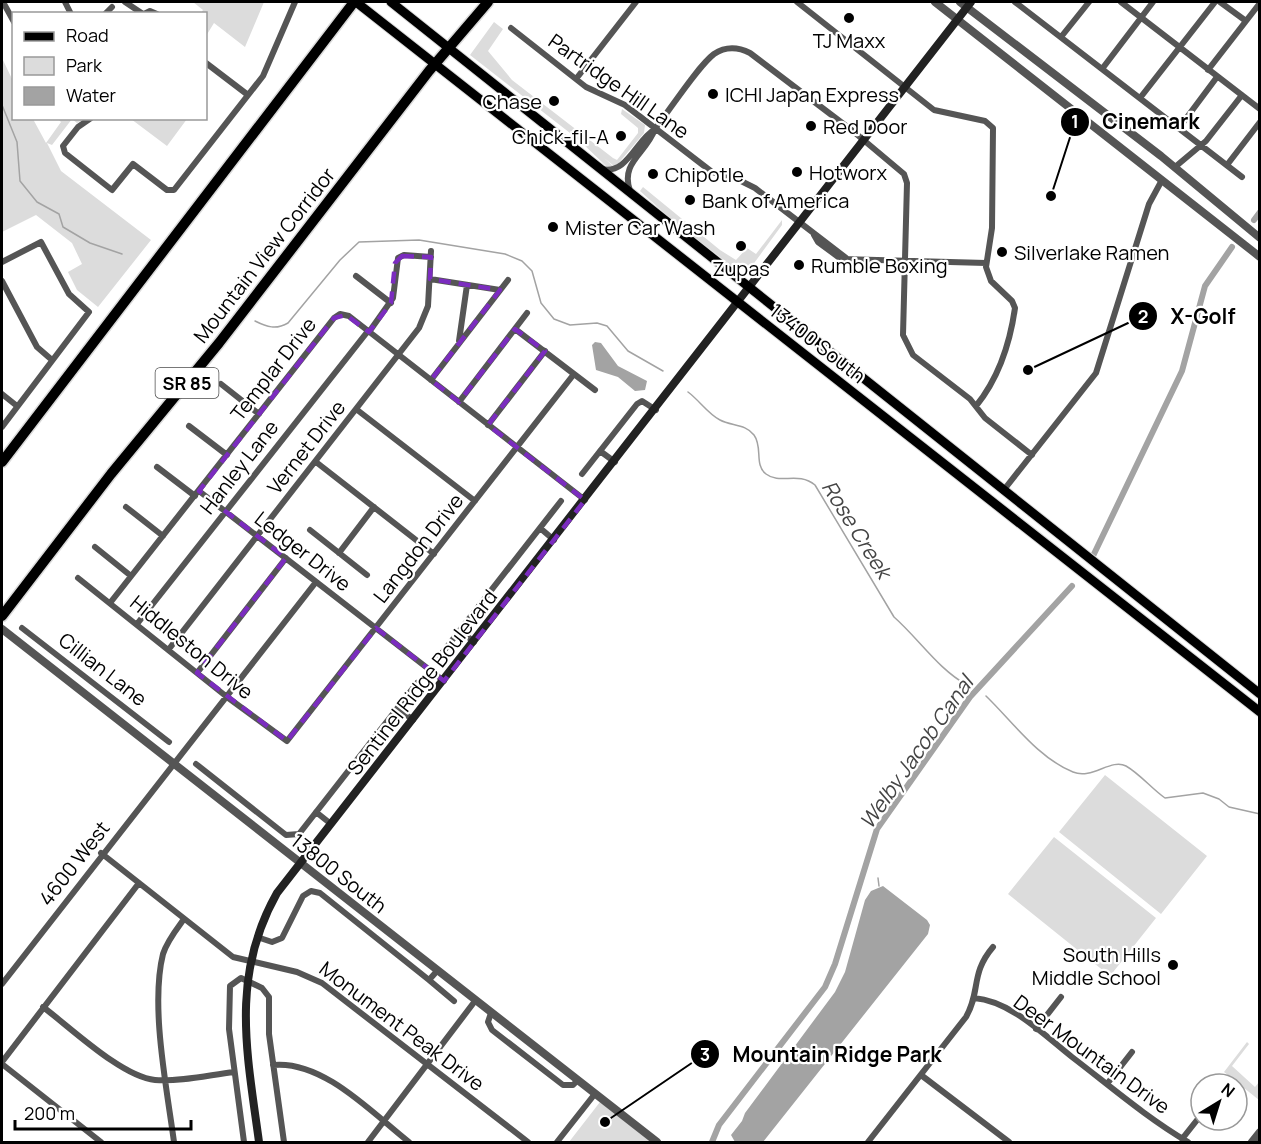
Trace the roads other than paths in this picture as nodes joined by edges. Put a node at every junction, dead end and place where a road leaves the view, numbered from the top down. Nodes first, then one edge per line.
1 (4, 2) edge
2 (125, 2) edge
3 (295, 2) edge
4 (355, 2) edge
5 (391, 2) edge
6 (488, 2) edge
7 (636, 2) edge
8 (797, 2) edge
9 (935, 2) edge
10 (1015, 2) edge
11 (1089, 2) edge
12 (1121, 2) edge
13 (1154, 2) edge
14 (1215, 2) edge
15 (1220, 2) edge
16 (966, 3) edge
17 (1260, 3) edge
18 (1024, 4) edge
19 (112, 6) dead end
20 (107, 12) edge
21 (140, 12) edge
22 (12, 18) edge
23 (1141, 18) junction
24 (958, 19) junction
25 (1246, 21) junction
26 (511, 28) dead end
27 (1061, 37) junction
28 (449, 47) junction
29 (1179, 47) junction
30 (207, 64) edge
31 (435, 64) junction
32 (1102, 69) junction
33 (1208, 70) junction
34 (1217, 77) junction
35 (576, 79) junction
36 (905, 87) junction
37 (248, 95) junction
38 (1242, 96) junction
39 (1140, 98) junction
40 (1260, 110) edge
41 (88, 120) edge
42 (1260, 122) edge
43 (1179, 128) junction
44 (655, 129) junction
45 (864, 140) junction
46 (1202, 146) junction
47 (1227, 165) junction
48 (596, 167) junction
49 (1175, 167) junction
50 (1242, 177) dead end
51 (1162, 180) junction
52 (633, 197) junction
53 (800, 224) junction
54 (1260, 238) edge
55 (431, 254) joint
56 (1260, 257) edge
57 (2, 262) edge
58 (905, 262) junction
59 (986, 263) junction
60 (356, 276) dead end
61 (430, 279) junction
62 (508, 280) dead end
63 (2, 281) edge
64 (467, 285) junction
65 (750, 289) junction
66 (500, 290) junction
67 (391, 303) junction
68 (738, 303) junction
69 (528, 313) dead end
70 (515, 329) junction
71 (368, 332) junction
72 (458, 344) junction
73 (545, 351) junction
74 (398, 355) junction
75 (52, 360) junction
76 (574, 374) junction
77 (431, 380) junction
78 (221, 384) dead end
79 (595, 390) dead end
80 (2, 394) edge
81 (459, 402) junction
82 (17, 406) junction
83 (976, 406) junction
84 (356, 409) junction
85 (656, 410) junction
86 (259, 414) junction
87 (488, 425) junction
88 (189, 426) dead end
89 (2, 427) edge
90 (517, 447) junction
91 (600, 451) junction
92 (227, 455) junction
93 (1032, 455) junction
94 (2, 462) edge
95 (316, 462) junction
96 (615, 462) junction
97 (157, 467) dead end
98 (582, 474) dead end
99 (1003, 491) junction
100 (197, 494) junction
101 (585, 500) junction
102 (475, 501) junction
103 (561, 501) dead end
104 (126, 507) dead end
105 (374, 507) junction
106 (226, 511) junction
107 (540, 528) junction
108 (310, 531) dead end
109 (163, 536) junction
110 (257, 536) junction
111 (554, 540) junction
112 (94, 547) dead end
113 (339, 553) junction
114 (434, 554) junction
115 (286, 558) junction
116 (367, 575) dead end
117 (131, 576) junction
118 (78, 578) dead end
119 (316, 582) junction
120 (110, 603) junction
121 (2, 616) edge
122 (137, 624) junction
123 (22, 627) dead end
124 (376, 628) junction
125 (2, 629) edge
126 (460, 630) junction
127 (42, 642) junction
128 (474, 642) junction
129 (169, 649) junction
130 (33, 653) junction
131 (439, 657) dead end
132 (197, 673) junction
133 (444, 681) junction
134 (417, 683) dead end
135 (1260, 694) edge
136 (227, 697) junction
137 (398, 708) junction
138 (1260, 712) edge
139 (413, 720) junction
140 (144, 722) junction
141 (135, 733) junction
142 (287, 741) joint
143 (169, 742) dead end
144 (174, 764) junction
145 (196, 764) dead end
146 (221, 783) junction
147 (213, 794) junction
148 (316, 812) junction
149 (265, 818) junction
150 (331, 824) junction
151 (257, 829) junction
152 (101, 853) junction
153 (300, 863) junction
154 (139, 883) junction
155 (184, 919) junction
156 (257, 937) junction
157 (993, 947) dead end
158 (250, 962) junction
159 (437, 970) junction
160 (247, 979) junction
161 (429, 980) junction
162 (2, 984) edge
163 (1062, 997) dead end
164 (974, 998) junction
165 (454, 1001) dead end
166 (475, 1001) junction
167 (43, 1007) junction
168 (491, 1013) junction
169 (1036, 1029) junction
170 (1132, 1052) dead end
171 (2, 1063) edge
172 (427, 1064) junction
173 (273, 1065) junction
174 (234, 1071) junction
175 (921, 1075) junction
176 (165, 1080) junction
177 (577, 1081) junction
178 (1107, 1084) junction
179 (594, 1095) junction
180 (382, 1121) junction
181 (1260, 1132) edge
182 (1185, 1141) edge
183 (101, 1143) edge
184 (174, 1143) edge
185 (244, 1143) edge
186 (259, 1143) edge
187 (284, 1143) edge
188 (368, 1143) edge
189 (409, 1143) edge
190 (528, 1143) edge
191 (557, 1143) edge
192 (657, 1143) edge
193 (868, 1143) edge
194 (1009, 1143) edge
195 (1252, 1143) edge

1 - 22 street
2 - 21 street
3 - 37 street
4 - 31 main road, 13400 South
4 - 94 highway
5 - 28 main road, 13400 South
6 - 28 highway, Mountain View Corridor / SR 85
7 - 35 street
8 - 36 street
9 - 24 street
10 - 18 street
11 - 27 street
12 - 23 street
13 - 23 street
14 - 29 street
15 - 25 street
16 - 24 main road, Sentinel Ridge Boulevard
16 - 49 street
17 - 25 street
18 - 27 street
19 - 20 street
23 - 29 street
23 - 32 street
24 - 36 main road, Sentinel Ridge Boulevard
24 - 51 street
25 - 33 street
26 - 35 street, Partridge Hill Lane
27 - 32 street
28 - 31 highway, Mountain View Corridor / SR 85
28 - 48 main road, 13400 South
29 - 33 street
29 - 39 street
30 - 37 street
31 - 68 main road, 13400 South
31 - 121 highway, Mountain View Corridor / SR 85
32 - 39 street
33 - 34 street
34 - 38 street
34 - 43 street
35 - 44 street, Partridge Hill Lane
36 - 45 main road, Sentinel Ridge Boulevard
36 - 59 street
37 - 41 street
38 - 40 street
38 - 46 street
39 - 43 street
42 - 47 street
43 - 46 street
44 - 45 street
44 - 48 street
44 - 52 street
44 - 53 street, Partridge Hill Lane
45 - 53 main road, Sentinel Ridge Boulevard
45 - 58 street
46 - 47 street
46 - 49 street
47 - 50 street
48 - 52 main road, 13400 South
49 - 54 street
51 - 56 street
51 - 93 street
52 - 65 main road, 13400 South
53 - 58 street, Partridge Hill Lane
53 - 65 main road, Sentinel Ridge Boulevard
55 - 61 street, Vernet Drive
55 - 67 street, Hanley Lane
57 - 75 street
58 - 59 street
58 - 83 street
59 - 83 street
60 - 67 street
61 - 64 street
61 - 74 street, Vernet Drive
62 - 66 street
63 - 75 street
64 - 66 street
64 - 72 street
65 - 68 main road, Sentinel Ridge Boulevard
65 - 99 main road, 13400 South
66 - 72 street
67 - 71 street, Hanley Lane
68 - 85 main road, Sentinel Ridge Boulevard
68 - 138 main road, 13400 South
69 - 70 street
70 - 73 street
70 - 81 street
71 - 74 street, Templar Drive
71 - 86 street, Templar Drive
71 - 106 street, Hanley Lane
72 - 77 street
73 - 76 street
73 - 87 street
74 - 77 street, Templar Drive
74 - 84 street, Vernet Drive
75 - 82 street
76 - 79 street
76 - 90 street, Langdon Drive
77 - 81 street, Templar Drive
78 - 86 street
80 - 82 street
81 - 87 street, Templar Drive
82 - 89 street
83 - 93 street
84 - 95 street, Vernet Drive
84 - 102 street
85 - 91 street
85 - 96 main road, Sentinel Ridge Boulevard
86 - 92 street, Templar Drive
87 - 90 street, Templar Drive
88 - 92 street
90 - 101 street, Templar Drive
90 - 102 street, Langdon Drive
91 - 96 street
91 - 98 street
92 - 100 street, Templar Drive
93 - 99 street
95 - 105 street
95 - 110 street, Vernet Drive
96 - 101 main road, Sentinel Ridge Boulevard
97 - 100 street, Ledger Drive
99 - 135 main road, 13400 South
100 - 106 street, Ledger Drive
100 - 109 street, Templar Drive
101 - 111 main road, Sentinel Ridge Boulevard
102 - 114 street, Langdon Drive
103 - 107 street
104 - 109 street
105 - 113 street
105 - 114 street
106 - 110 street, Ledger Drive
106 - 122 street, Hanley Lane
107 - 111 street
107 - 126 street
108 - 113 street
109 - 117 street, Templar Drive
110 - 115 street, Ledger Drive
110 - 129 street, Vernet Drive
111 - 128 main road, Sentinel Ridge Boulevard
112 - 117 street
113 - 116 street
114 - 124 street, Langdon Drive
115 - 119 street, Ledger Drive
115 - 132 street
117 - 120 street, Templar Drive
118 - 120 street, Hiddleston Drive
119 - 124 street, Ledger Drive
119 - 136 street, 4600 West
120 - 122 street, Hiddleston Drive
122 - 129 street, Hiddleston Drive
123 - 127 street, Cillian Lane
124 - 133 street, Ledger Drive
124 - 142 street, Langdon Drive
125 - 130 street, 13800 South
126 - 128 street
126 - 131 street
127 - 130 street, Cillian Lane
127 - 140 street, Cillian Lane
128 - 133 main road, Sentinel Ridge Boulevard
129 - 132 street, Hiddleston Drive
130 - 141 street, 13800 South
132 - 136 street, Hiddleston Drive
133 - 139 main road, Sentinel Ridge Boulevard
134 - 137 street
136 - 142 street, Hiddleston Drive
136 - 144 street, 4600 West
137 - 139 street
137 - 148 street
139 - 150 main road, Sentinel Ridge Boulevard
140 - 141 street, Cillian Lane
140 - 143 street, Cillian Lane
141 - 144 street, 13800 South
144 - 147 street, 13800 South
144 - 152 street, 4600 West
145 - 146 street
146 - 147 street
146 - 149 street
147 - 151 street, 13800 South
148 - 149 street
148 - 150 street
149 - 151 street
150 - 153 main road, Sentinel Ridge Boulevard
151 - 153 street, 13800 South
152 - 154 street, Monument Peak Drive
152 - 162 street, 4600 West
153 - 156 main road, Sentinel Ridge Boulevard
153 - 159 street, 13800 South
154 - 155 street, Monument Peak Drive
154 - 167 street
155 - 158 street, Monument Peak Drive
155 - 176 street
156 - 158 main road, Sentinel Ridge Boulevard
156 - 161 street
157 - 164 street
158 - 160 main road, Sentinel Ridge Boulevard
158 - 172 street, Monument Peak Drive
159 - 161 street
159 - 166 street, 13800 South
160 - 173 street
160 - 174 street
160 - 186 main road, Sentinel Ridge Boulevard
161 - 165 street
163 - 169 street
164 - 169 street, Deer Mountain Drive
164 - 175 street
166 - 168 street, 13800 South
166 - 172 street
167 - 171 street
167 - 176 street
168 - 177 street, 13800 South
168 - 177 street
169 - 178 street, Deer Mountain Drive
170 - 178 street
171 - 183 street
172 - 180 street
172 - 190 street, Monument Peak Drive
173 - 180 street
173 - 187 street
174 - 176 street
174 - 185 street
175 - 193 street
175 - 194 street
176 - 184 street
177 - 179 street, 13800 South
178 - 182 street, Deer Mountain Drive
179 - 191 street
179 - 192 street, 13800 South
180 - 188 street
180 - 189 street
181 - 195 street

